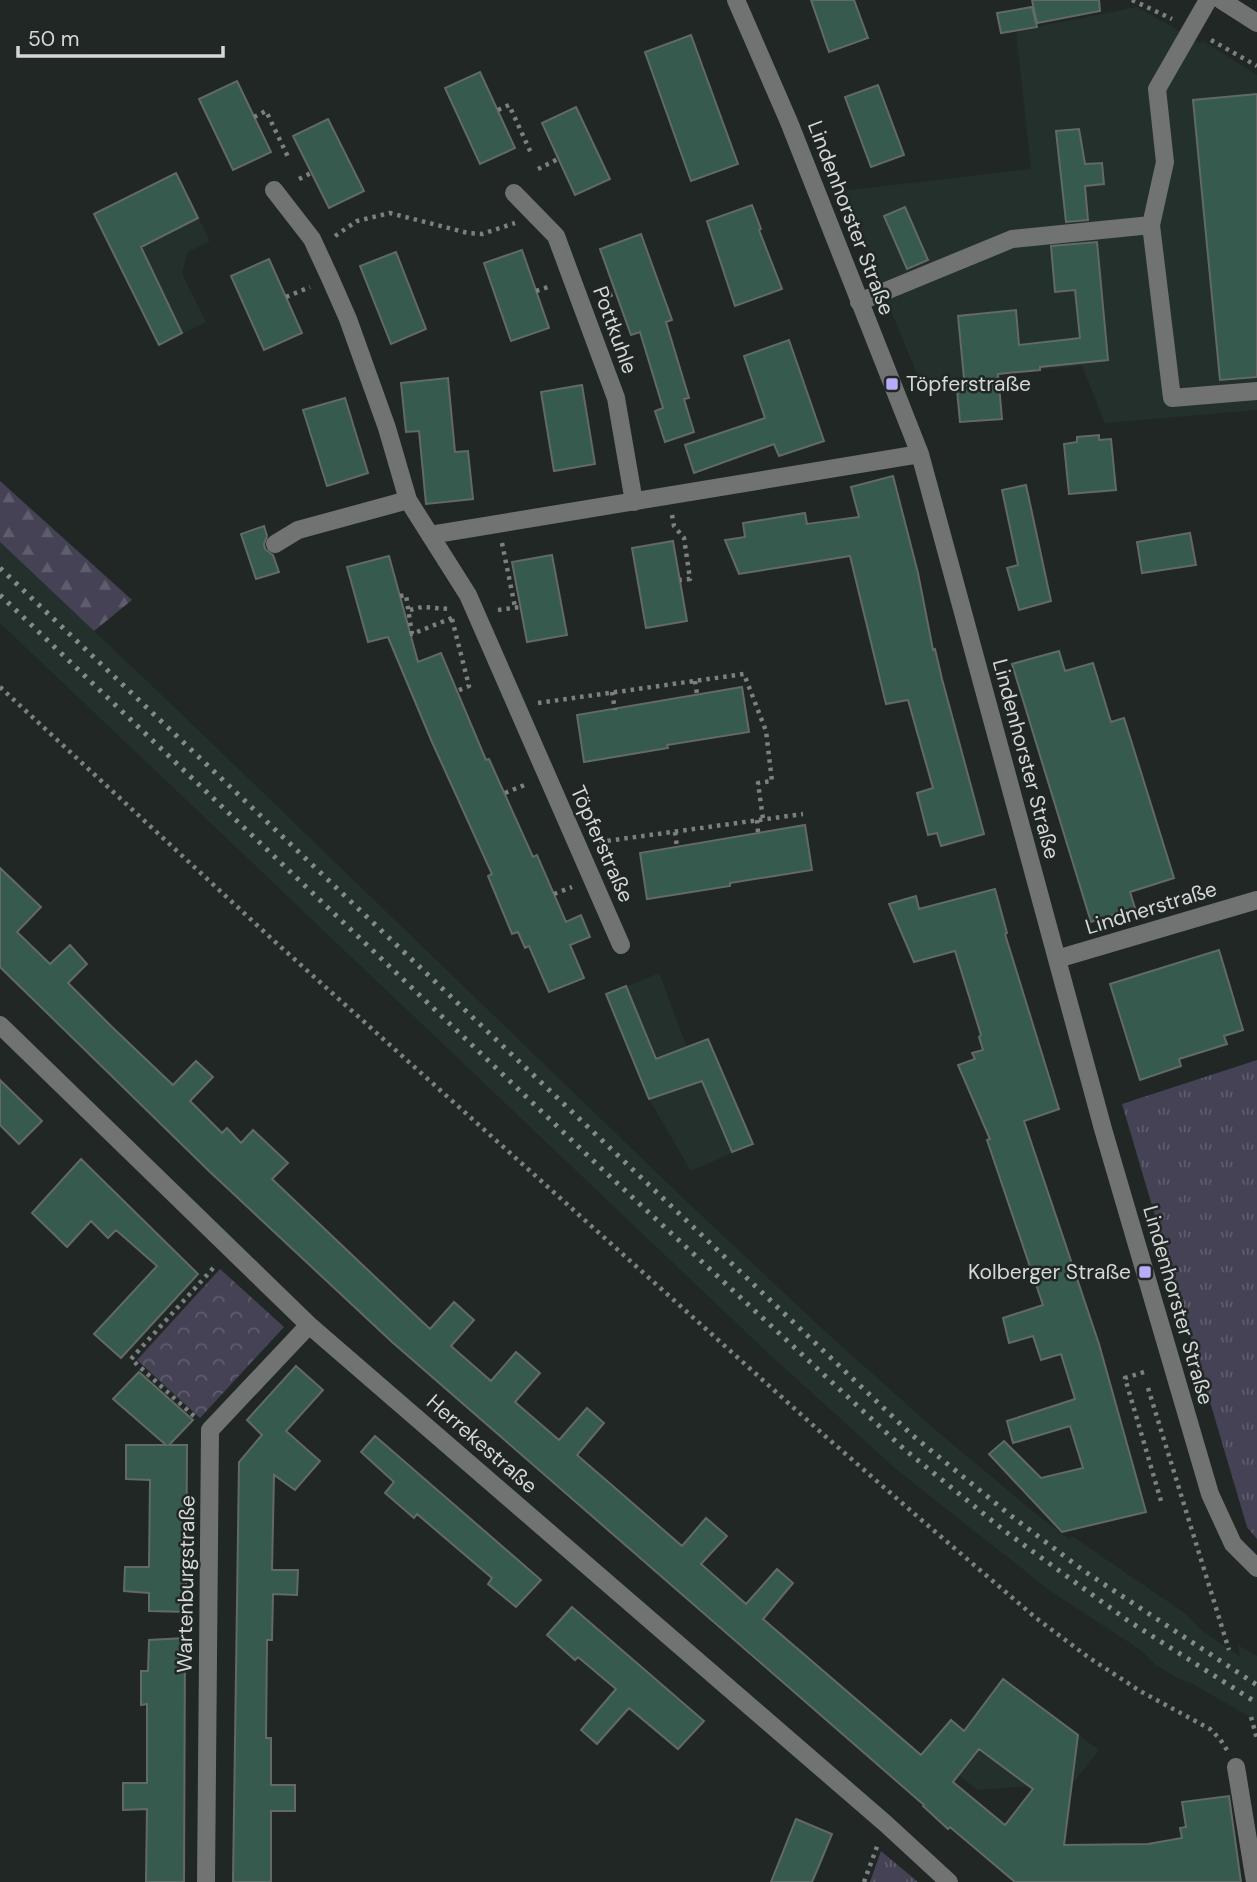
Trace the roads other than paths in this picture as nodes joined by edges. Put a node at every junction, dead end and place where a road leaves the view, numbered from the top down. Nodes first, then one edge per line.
1 (736, 0) edge
2 (1208, 0) edge
3 (1221, 0) edge
4 (1257, 23) edge
5 (274, 190) dead end
6 (514, 193) dead end
7 (1151, 225) junction
8 (859, 302) junction
9 (1257, 391) edge
10 (920, 454) junction
11 (408, 500) junction
12 (634, 502) junction
13 (430, 535) junction
14 (275, 544) dead end
15 (1257, 900) edge
16 (621, 945) dead end
17 (1057, 959) junction
18 (0, 1025) edge
19 (309, 1325) junction
20 (1257, 1568) edge
21 (1237, 1767) road end
22 (206, 1882) edge
23 (949, 1882) edge
24 (1255, 1882) edge

1 - 8 street, Lindenhorster Straße
2 - 7 street
3 - 4 street
5 - 11 street, Töpferstraße
6 - 12 street, Pottkuhle
7 - 8 street
7 - 9 street
8 - 10 street, Lindenhorster Straße
10 - 12 street
10 - 17 street, Lindenhorster Straße
11 - 13 street, Töpferstraße
11 - 14 street
12 - 13 street
13 - 16 street, Töpferstraße
15 - 17 street, Lindnerstraße
17 - 20 street, Lindenhorster Straße
18 - 19 street, Herrekestraße
19 - 22 street, Wartenburgstraße
19 - 23 street, Herrekestraße
21 - 24 street

